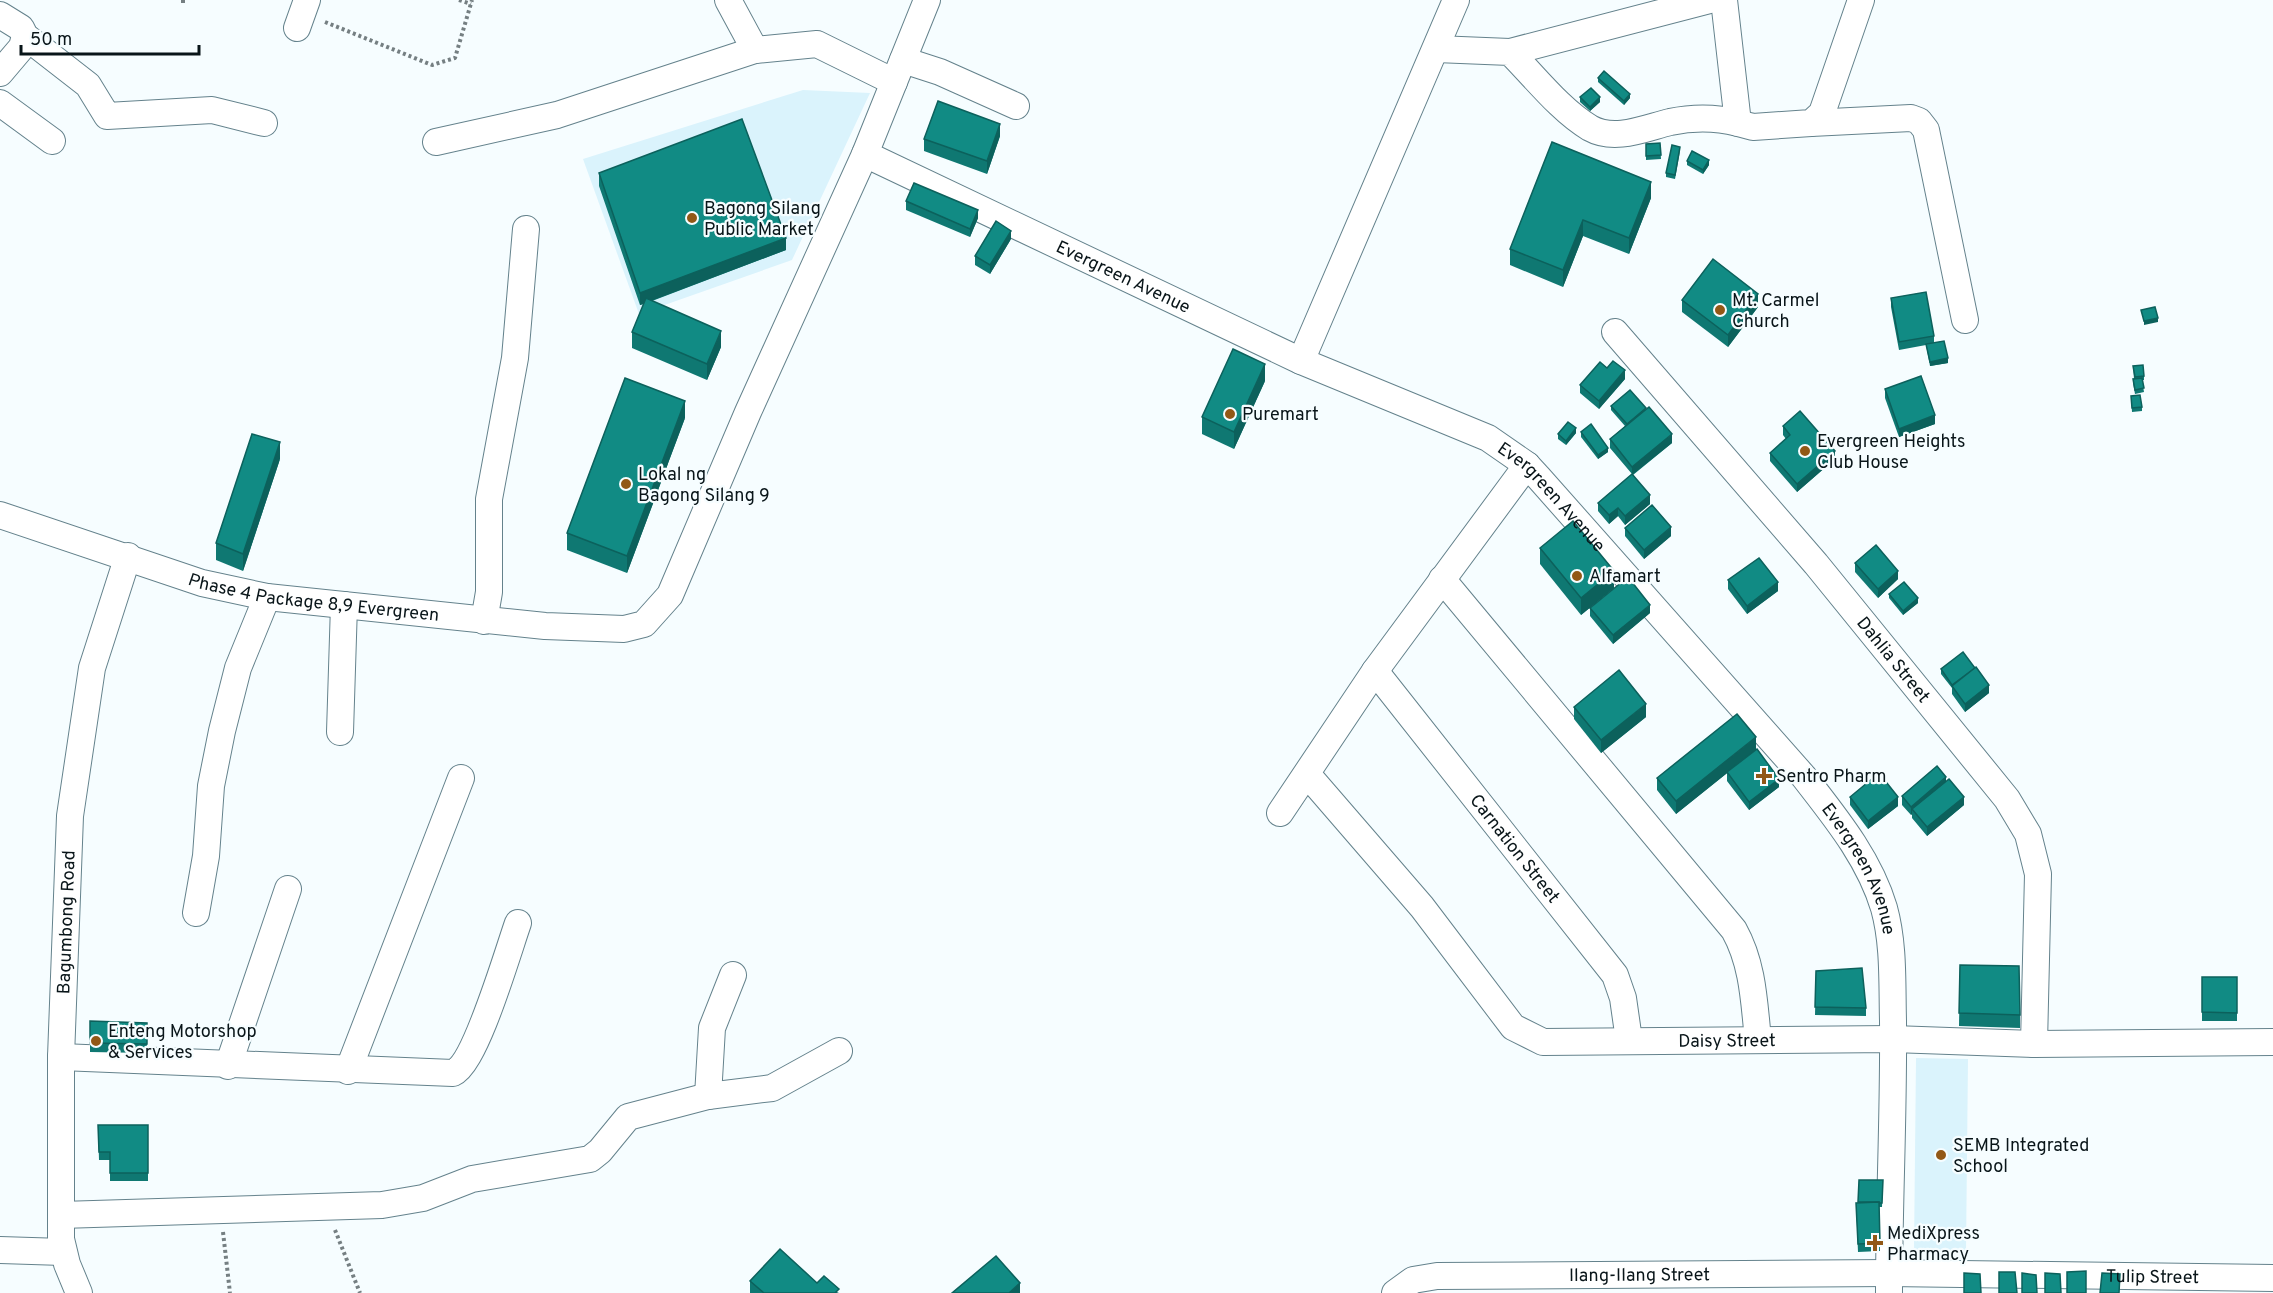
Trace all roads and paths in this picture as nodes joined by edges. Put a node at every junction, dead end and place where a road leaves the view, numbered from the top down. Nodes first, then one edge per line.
1 (459, 0) edge
2 (728, 0) edge
3 (927, 0) edge
4 (1456, 0) edge
5 (1710, 0) edge
6 (1724, 0) edge
7 (1861, 0) edge
8 (471, 2) edge
9 (302, 13) edge
10 (0, 15) edge
11 (25, 36) junction
12 (1436, 49) junction
13 (755, 50) junction
14 (1510, 52) junction
15 (898, 71) junction
16 (0, 73) edge
17 (0, 103) edge
18 (1016, 106) dead end
19 (264, 123) dead end
20 (1738, 123) junction
21 (1812, 123) junction
22 (52, 141) dead end
23 (436, 142) dead end
24 (865, 154) junction
25 (526, 229) dead end
26 (1965, 320) dead end
27 (1615, 333) dead end
28 (1301, 361) junction
29 (1527, 465) junction
30 (1, 518) edge
31 (128, 556) junction
32 (1442, 579) junction
33 (267, 597) junction
34 (344, 605) junction
35 (484, 621) junction
36 (1375, 671) junction
37 (340, 732) dead end
38 (1307, 774) junction
39 (461, 778) dead end
40 (1280, 813) dead end
41 (288, 890) dead end
42 (196, 913) dead end
43 (518, 923) dead end
44 (733, 975) dead end
45 (1893, 1039) junction
46 (1629, 1040) junction
47 (1758, 1040) junction
48 (2273, 1042) edge
49 (2034, 1044) junction
50 (839, 1051) dead end
51 (61, 1058) junction
52 (228, 1066) junction
53 (348, 1071) junction
54 (708, 1096) junction
55 (325, 1207) junction
56 (222, 1210) junction
57 (61, 1215) junction
58 (0, 1250) edge
59 (63, 1252) junction
60 (2273, 1278) edge
61 (1889, 1283) edge
62 (79, 1293) edge
63 (230, 1293) edge
64 (360, 1293) edge
65 (1395, 1293) edge

1 - 8 path
2 - 13 street
3 - 15 street
4 - 12 street
5 - 14 street
6 - 20 street
7 - 21 street
8 - 9 path
10 - 11 street
11 - 16 street
11 - 19 street
12 - 14 street
12 - 28 street
13 - 15 street
13 - 23 street
14 - 20 street
15 - 18 street
15 - 24 street
17 - 22 street
20 - 21 street
21 - 26 street
24 - 28 street, Evergreen Avenue
24 - 35 street, Phase 4 Package 8,9 Evergreen
25 - 35 street
27 - 49 street, Dahlia Street
28 - 29 street, Evergreen Avenue
29 - 32 street
29 - 45 street, Evergreen Avenue
30 - 31 street, Phase 4 Package 8,9 Evergreen
31 - 33 street, Phase 4 Package 8,9 Evergreen
31 - 51 street, Bagumbong Road
32 - 36 street
32 - 47 street
33 - 34 street, Phase 4 Package 8,9 Evergreen
33 - 42 street
34 - 35 street, Phase 4 Package 8,9 Evergreen
34 - 37 street
36 - 38 street
36 - 46 street, Carnation Street
38 - 40 street
38 - 46 street, Daisy Street
39 - 53 street
41 - 52 street
43 - 53 street
44 - 54 street
45 - 47 street, Daisy Street
45 - 49 street, Daisy Street
45 - 61 street, Evergreen Avenue
46 - 47 street, Daisy Street
48 - 49 street, Daisy Street
50 - 54 street
51 - 52 street
51 - 57 street, Bagumbong Road
52 - 53 street
54 - 55 street
55 - 56 street
55 - 64 path
56 - 57 street
56 - 63 path
57 - 59 street, Bagumbong Road
58 - 59 street
59 - 62 street, Bagumbong Road
60 - 61 street, Tulip Street
61 - 65 street, Ilang-Ilang Street

